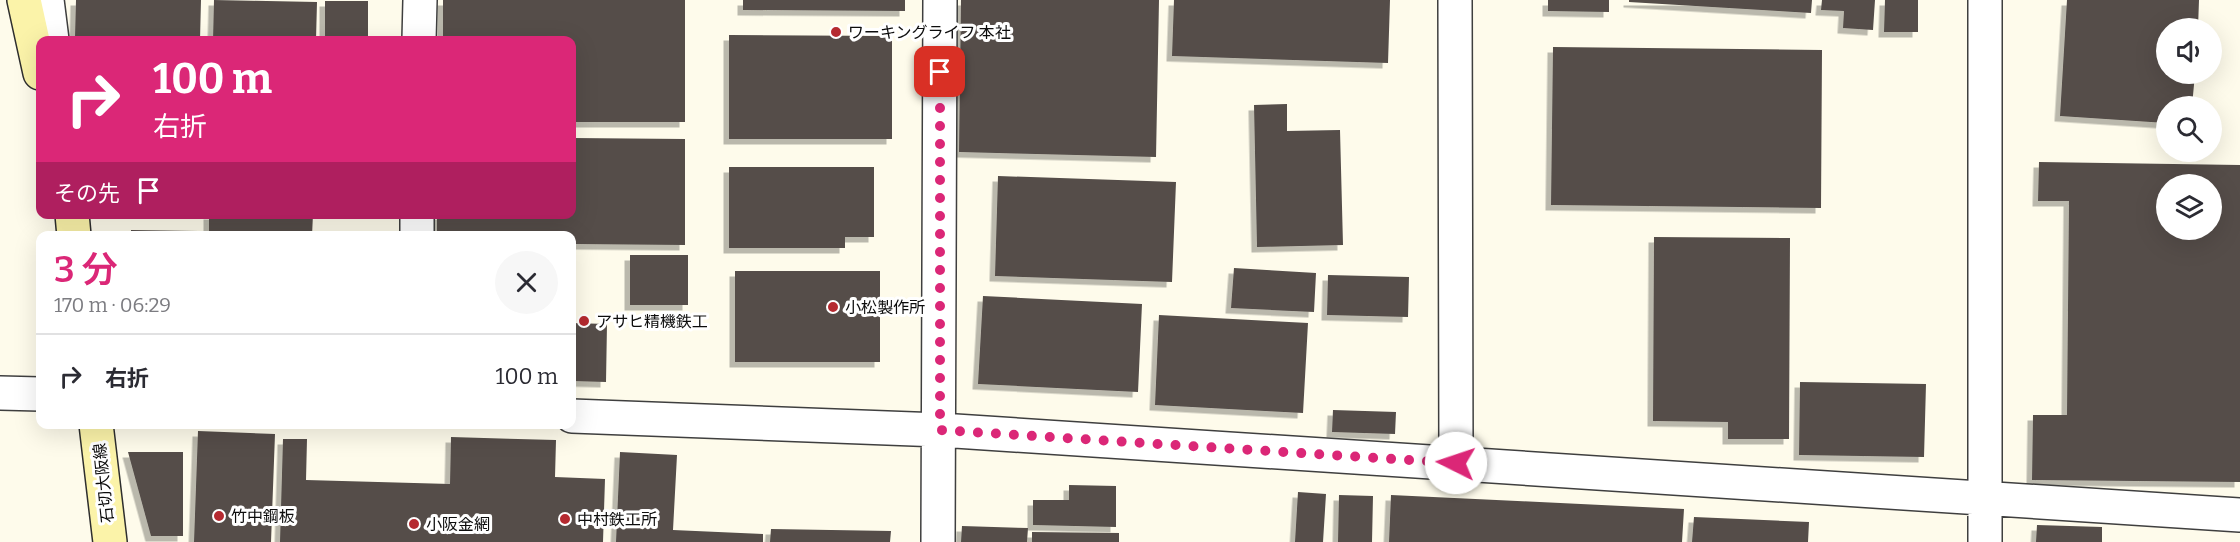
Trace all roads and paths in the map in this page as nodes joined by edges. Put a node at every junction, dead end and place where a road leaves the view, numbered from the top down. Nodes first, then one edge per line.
1 (24, 0) edge
2 (47, 0) edge
3 (420, 0) edge
4 (940, 0) edge
5 (1455, 0) edge
6 (1985, 0) edge
7 (52, 36) edge
8 (419, 36) edge
9 (36, 55) edge
10 (0, 393) edge
11 (36, 394) edge
12 (576, 416) edge
13 (97, 429) edge
14 (940, 430) junction
15 (1456, 463) junction
16 (1985, 499) junction
17 (2240, 515) edge
18 (110, 542) edge
19 (938, 542) edge
20 (1985, 542) edge

1 - 9 main road
2 - 7 street
3 - 8 street
4 - 14 street
5 - 15 street
6 - 16 street
10 - 11 street
12 - 14 street
13 - 18 main road, 石切大阪線
14 - 15 street
14 - 19 street
15 - 16 street
16 - 17 street
16 - 20 street

